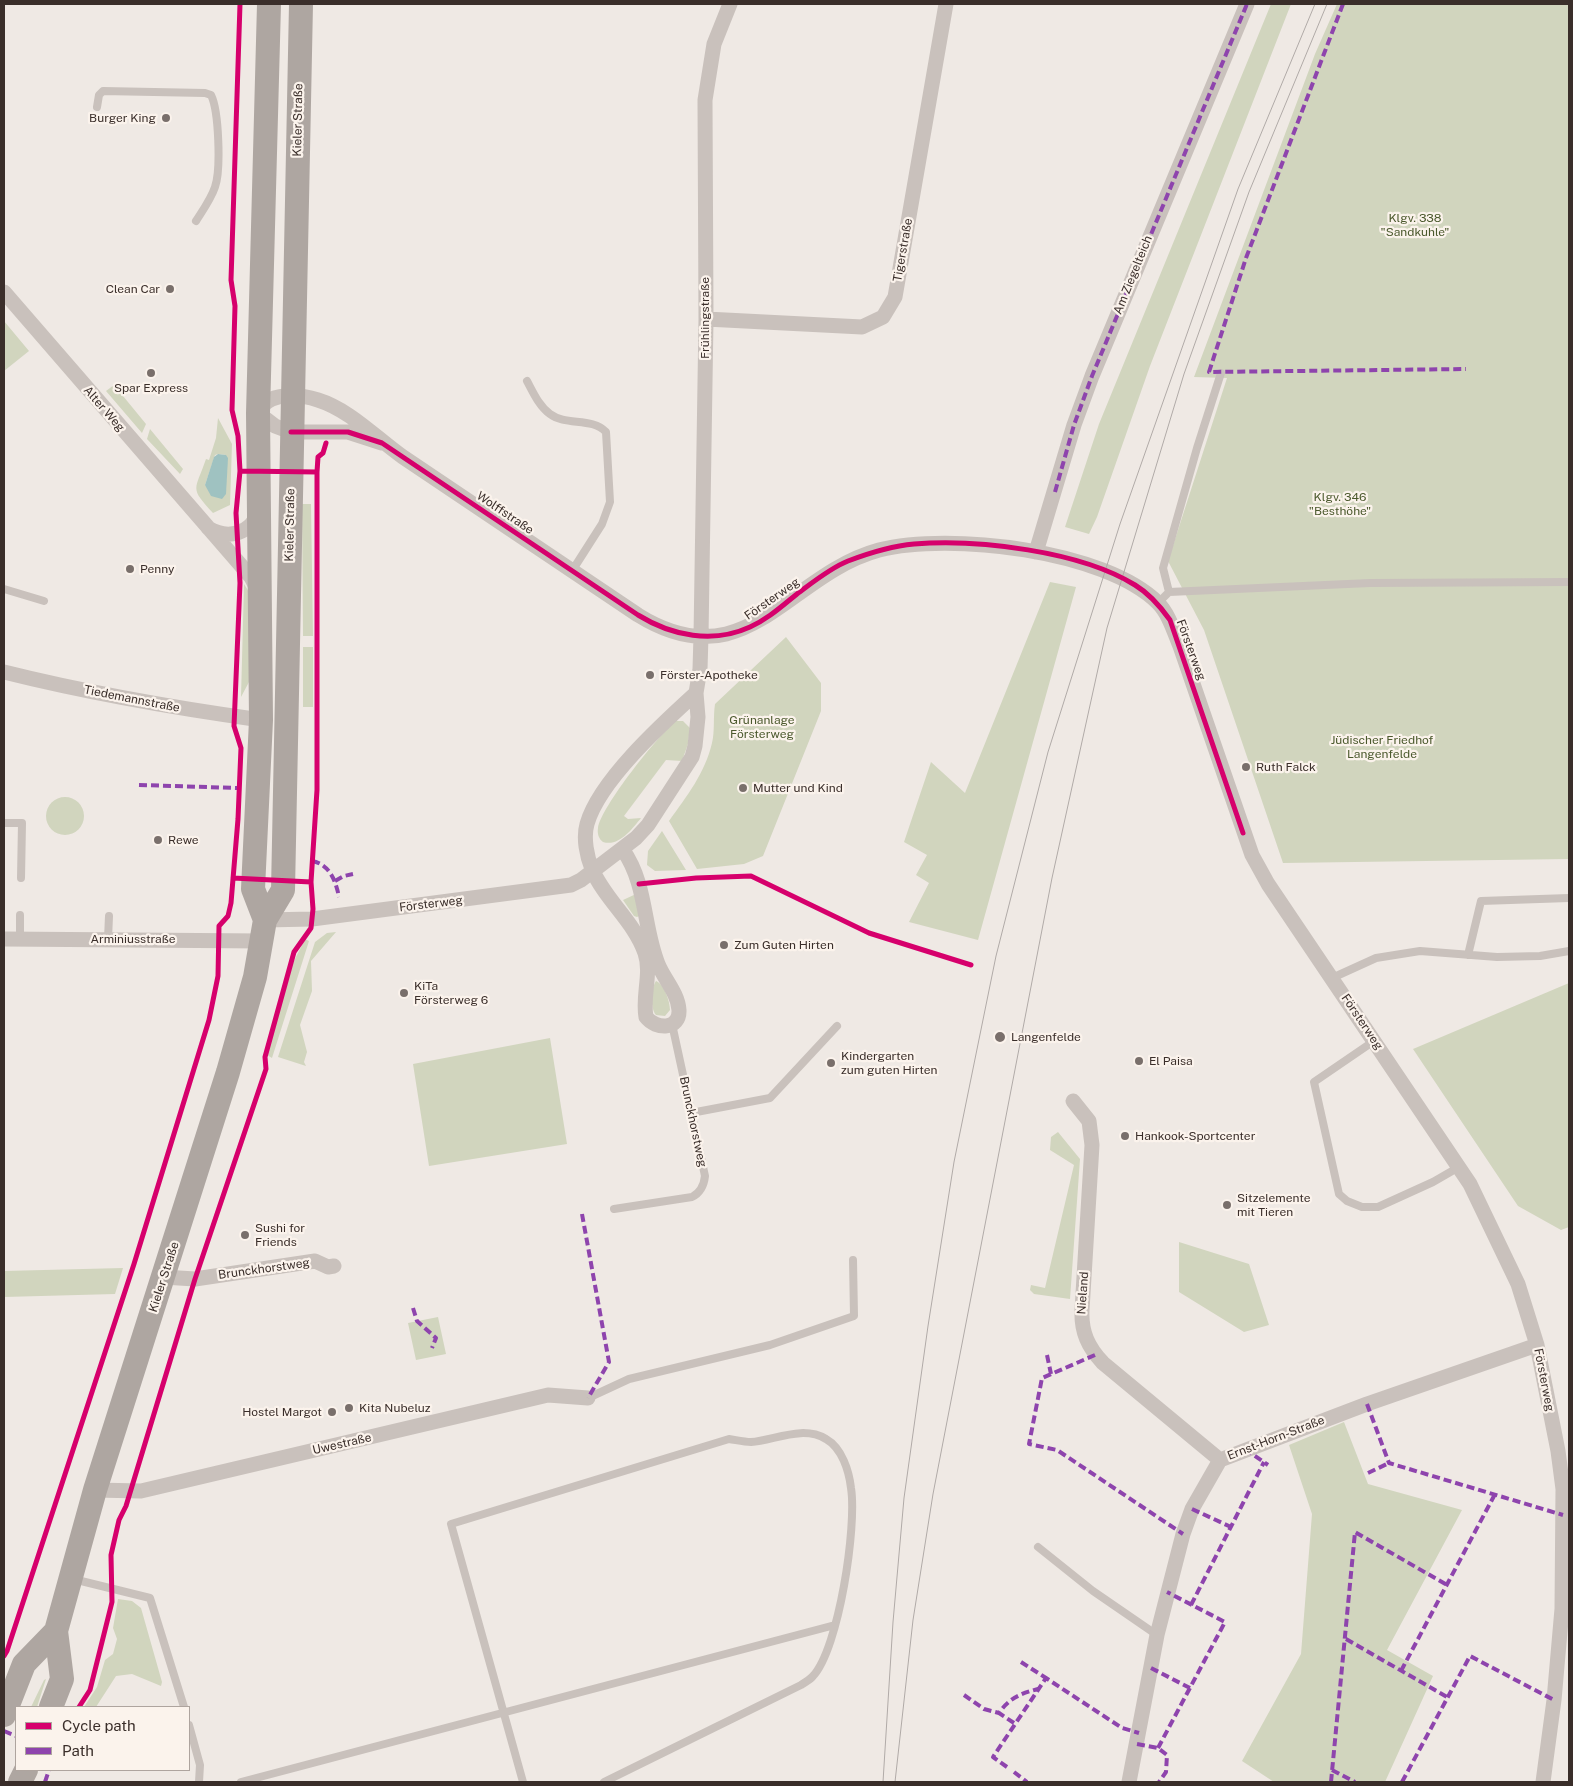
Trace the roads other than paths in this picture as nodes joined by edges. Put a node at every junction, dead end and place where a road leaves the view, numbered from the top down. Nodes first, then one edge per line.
1 (269, 4) edge
2 (301, 4) edge
3 (730, 4) edge
4 (946, 4) edge
5 (1247, 4) edge
6 (97, 107) dead end
7 (196, 221) dead end
8 (4, 292) edge
9 (706, 319) junction
10 (1221, 373) dead end
11 (527, 381) dead end
12 (292, 397) junction
13 (258, 413) junction
14 (291, 432) junction
15 (382, 442) junction
16 (259, 511) junction
17 (205, 526) junction
18 (1036, 552) junction
19 (572, 571) junction
20 (1569, 582) edge
21 (4, 589) edge
22 (1170, 592) junction
23 (260, 598) junction
24 (44, 601) dead end
25 (1158, 603) junction
26 (701, 636) junction
27 (4, 672) edge
28 (696, 693) junction
29 (261, 720) junction
30 (4, 823) edge
31 (623, 850) junction
32 (592, 870) junction
33 (21, 878) dead end
34 (1569, 898) edge
35 (20, 914) dead end
36 (110, 916) dead end
37 (263, 931) junction
38 (4, 939) edge
39 (20, 939) junction
40 (108, 939) junction
41 (1569, 951) edge
42 (1468, 955) junction
43 (1332, 978) junction
44 (672, 1024) junction
45 (837, 1026) dead end
46 (1374, 1041) junction
47 (1073, 1101) dead end
48 (691, 1113) junction
49 (1459, 1167) junction
50 (614, 1209) dead end
51 (853, 1260) dead end
52 (334, 1266) dead end
53 (163, 1277) junction
54 (1537, 1345) junction
55 (588, 1398) joint
56 (1220, 1460) junction
57 (1566, 1487) edge
58 (95, 1490) junction
59 (1038, 1547) dead end
60 (71, 1579) junction
61 (835, 1625) junction
62 (56, 1631) junction
63 (1157, 1635) junction
64 (51, 1706) edge
65 (184, 1706) edge
66 (503, 1713) junction
67 (4, 1715) edge
68 (190, 1729) edge
69 (199, 1782) edge
70 (241, 1782) edge
71 (523, 1782) edge
72 (604, 1782) edge
73 (1129, 1782) edge
74 (1543, 1782) edge

1 - 13 main road
2 - 12 main road, Kieler Straße
3 - 9 street, Frühlingstraße
4 - 9 street, Tigerstraße
5 - 18 street, Am Ziegelteich
6 - 7 lane
8 - 17 street, Alter Weg
9 - 26 street, Frühlingstraße
10 - 22 lane
11 - 19 lane
12 - 13 street, Wolffstraße
12 - 14 main road, Kieler Straße
12 - 15 street, Wolffstraße
13 - 14 street, Wolffstraße
13 - 16 main road
14 - 15 street, Wolffstraße
14 - 37 main road, Kieler Straße
15 - 19 street, Wolffstraße
16 - 17 street
16 - 23 main road
17 - 23 street, Alter Weg
18 - 25 street, Försterweg
18 - 26 street, Försterweg
19 - 26 street, Wolffstraße
20 - 22 lane
21 - 24 lane
22 - 25 lane
23 - 29 main road
25 - 43 street, Försterweg
26 - 28 street, Försterweg
27 - 29 street, Tiedemannstraße
28 - 31 street, Försterweg
28 - 32 street
29 - 37 main road
30 - 33 lane
31 - 32 street, Försterweg
31 - 44 street
32 - 37 street, Försterweg
32 - 44 street
34 - 42 lane
35 - 39 lane
36 - 40 lane
37 - 40 street, Arminiusstraße
37 - 53 main road, Kieler Straße
38 - 39 street, Arminiusstraße
39 - 40 street, Arminiusstraße
41 - 42 lane
42 - 43 lane
43 - 46 street, Försterweg
44 - 48 lane, Brunckhorstweg
45 - 48 lane
46 - 49 street, Försterweg
46 - 49 lane
47 - 56 street, Nieland
48 - 50 lane, Brunckhorstweg
49 - 54 street, Försterweg
51 - 55 lane
52 - 53 street, Brunckhorstweg
53 - 58 main road, Kieler Straße
54 - 56 street, Ernst-Horn-Straße
54 - 57 street, Försterweg
55 - 58 street, Uwestraße
56 - 63 street, Ernst-Horn-Straße
57 - 74 street, Försterweg
58 - 60 main road, Kieler Straße
59 - 63 lane
60 - 62 main road, Kieler Straße
60 - 65 lane
61 - 66 lane
61 - 66 lane
61 - 72 lane
62 - 64 main road, Kieler Straße
62 - 67 main road, Kieler Straße
63 - 73 street, Ernst-Horn-Straße
66 - 70 lane
66 - 71 lane
68 - 69 lane

